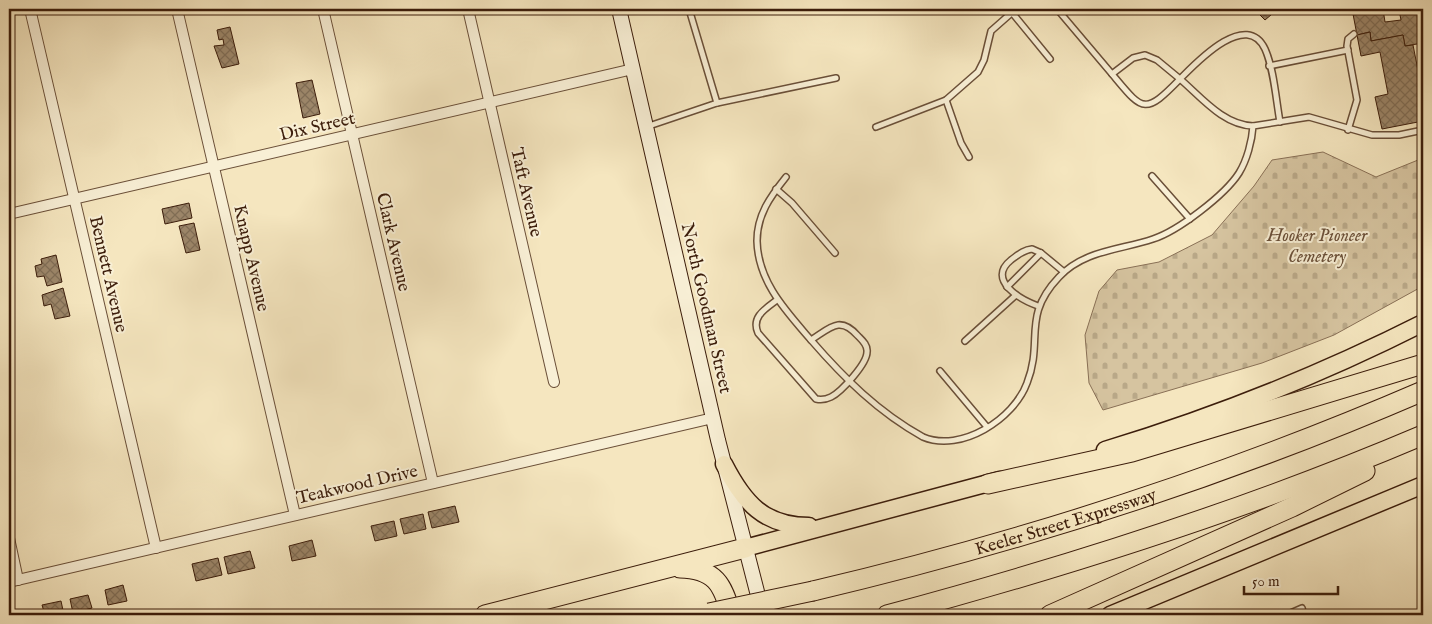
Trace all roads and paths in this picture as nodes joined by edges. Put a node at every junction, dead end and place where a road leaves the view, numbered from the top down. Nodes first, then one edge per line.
1 (30, 9) edge
2 (177, 9) edge
3 (323, 9) edge
4 (468, 9) edge
5 (619, 9) edge
6 (689, 9) edge
7 (1057, 9) edge
8 (1012, 10) edge
9 (1354, 34) dead end
10 (1348, 50) junction
11 (1050, 59) dead end
12 (1269, 66) junction
13 (633, 69) junction
14 (1112, 74) junction
15 (836, 78) dead end
16 (1180, 79) junction
17 (946, 100) junction
18 (490, 102) junction
19 (717, 103) junction
20 (1280, 122) junction
21 (1253, 126) junction
22 (646, 127) junction
23 (876, 127) dead end
24 (1348, 130) junction
25 (1423, 130) edge
26 (352, 134) junction
27 (969, 157) dead end
28 (214, 166) junction
29 (1152, 176) dead end
30 (786, 177) dead end
31 (776, 189) junction
32 (75, 199) junction
33 (9, 214) edge
34 (1190, 219) junction
35 (835, 252) dead end
36 (1041, 253) junction
37 (1064, 272) junction
38 (1007, 287) junction
39 (1016, 296) junction
40 (777, 300) junction
41 (1038, 306) junction
42 (1423, 323) edge
43 (812, 340) junction
44 (965, 342) dead end
45 (1423, 364) edge
46 (940, 371) dead end
47 (848, 381) junction
48 (554, 382) dead end
49 (1423, 391) edge
50 (713, 418) junction
51 (987, 427) junction
52 (1423, 435) edge
53 (1423, 441) edge
54 (724, 464) junction
55 (433, 483) junction
56 (988, 484) junction
57 (1423, 485) edge
58 (295, 515) junction
59 (829, 526) junction
60 (9, 538) edge
61 (156, 548) junction
62 (745, 548) junction
63 (662, 569) junction
64 (14, 581) edge
65 (703, 614) edge
66 (485, 615) edge
67 (731, 615) edge
68 (763, 615) edge
69 (887, 615) edge
70 (1050, 615) edge
71 (1110, 615) edge
72 (1286, 615) edge
73 (1304, 615) edge

1 - 32 street, Bennett Avenue
2 - 28 street, Knapp Avenue
3 - 26 street, Clark Avenue
4 - 18 street, Taft Avenue
5 - 13 main road, North Goodman Street
6 - 19 lane
7 - 14 lane
8 - 11 lane
8 - 17 lane
9 - 10 lane
10 - 12 lane
10 - 24 lane
12 - 16 lane
12 - 20 lane
13 - 18 street, Dix Street
13 - 22 main road, North Goodman Street
14 - 16 lane
14 - 16 lane
15 - 19 lane
16 - 21 lane
17 - 23 lane
17 - 27 lane
18 - 26 street, Dix Street
18 - 48 street, Taft Avenue
19 - 22 lane
20 - 21 lane
20 - 24 lane
21 - 34 lane
22 - 50 main road, North Goodman Street
24 - 25 lane
26 - 28 street, Dix Street
26 - 55 street, Clark Avenue
28 - 32 street, Dix Street
28 - 58 street, Knapp Avenue
29 - 34 lane
30 - 31 lane
31 - 35 lane
31 - 40 lane
32 - 33 street, Dix Street
32 - 61 street, Bennett Avenue
34 - 37 lane
36 - 37 lane
36 - 38 lane
36 - 38 lane
37 - 41 lane
38 - 39 lane
39 - 41 lane
39 - 44 lane
40 - 43 lane
40 - 47 lane
41 - 51 lane
42 - 56 main road
43 - 47 lane
43 - 47 lane
45 - 56 highway
46 - 51 lane
47 - 51 lane
49 - 65 highway, Keeler Street Expressway, bridge
50 - 54 main road, North Goodman Street
50 - 55 street, Teakwood Drive
52 - 69 highway
53 - 70 highway
54 - 59 main road
54 - 62 main road, North Goodman Street
55 - 58 street, Teakwood Drive
56 - 59 main road
57 - 71 main road
58 - 61 street, Teakwood Drive
59 - 62 main road
60 - 64 street
61 - 64 street, Teakwood Drive
62 - 63 highway
62 - 68 main road, North Goodman Street
63 - 66 highway
63 - 67 highway
72 - 73 lane

